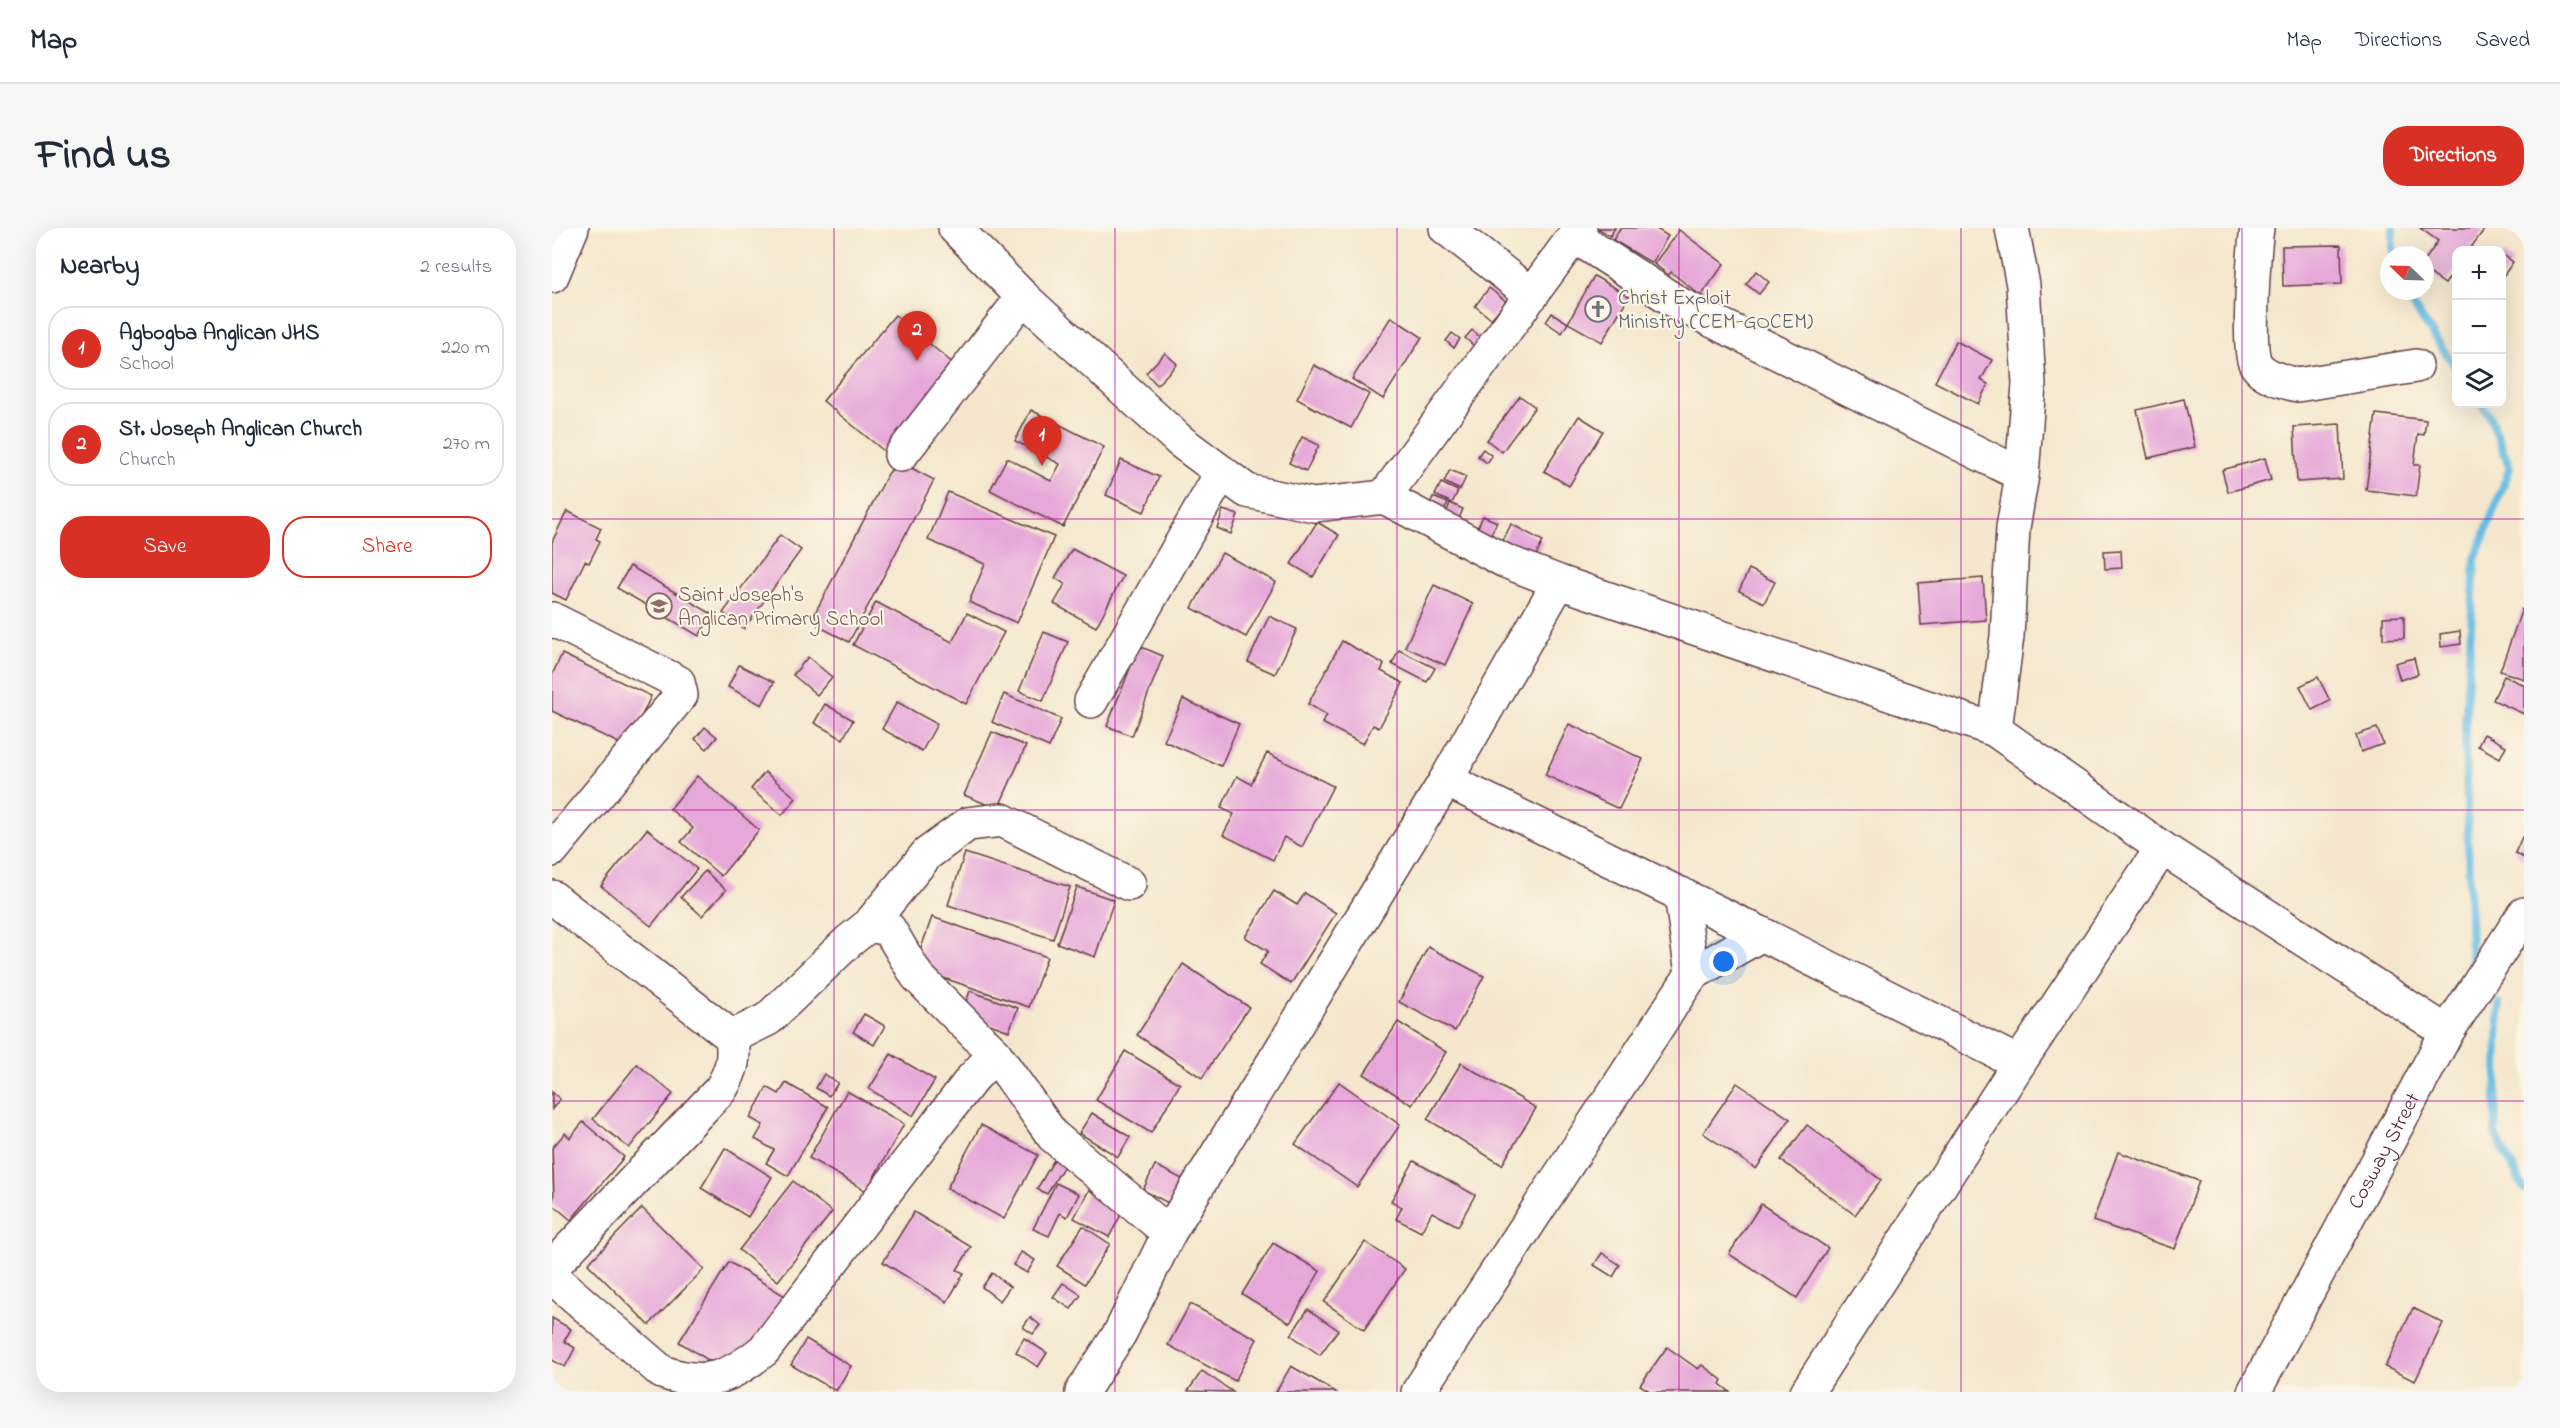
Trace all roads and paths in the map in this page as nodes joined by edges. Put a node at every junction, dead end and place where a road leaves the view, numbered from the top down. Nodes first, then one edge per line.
1 (572, 228) edge
2 (956, 228) edge
3 (1446, 228) edge
4 (2012, 228) edge
5 (2258, 228) edge
6 (1577, 232) edge
7 (552, 276) edge
8 (1533, 295) junction
9 (1023, 297) junction
10 (2416, 366) dead end
11 (901, 455) dead end
12 (1222, 472) junction
13 (2022, 475) junction
14 (1384, 497) junction
15 (1559, 582) junction
16 (552, 619) edge
17 (1091, 701) dead end
18 (1995, 730) junction
19 (1446, 780) junction
20 (2162, 848) junction
21 (552, 850) edge
22 (1129, 884) dead end
23 (1681, 894) junction
24 (552, 897) edge
25 (2524, 914) edge
26 (869, 925) junction
27 (1762, 934) junction
28 (1692, 974) junction
29 (2447, 1032) junction
30 (732, 1037) junction
31 (995, 1054) junction
32 (2019, 1063) junction
33 (1169, 1233) junction
34 (552, 1267) edge
35 (552, 1277) edge
36 (657, 1387) edge
37 (1082, 1392) edge
38 (1418, 1392) edge
39 (1807, 1392) edge
40 (2254, 1392) edge

1 - 7 street
2 - 9 street
3 - 8 street
4 - 13 street
5 - 10 street
6 - 8 street
6 - 13 street
8 - 14 street
9 - 11 street
9 - 12 street
12 - 14 street
12 - 17 street
13 - 18 street
14 - 15 street
15 - 18 street
15 - 19 street
16 - 21 street
18 - 20 street
19 - 23 street
19 - 33 street
20 - 29 street
20 - 32 street
22 - 26 street
23 - 27 street
23 - 28 street
24 - 30 street
25 - 29 street, Cosway Street
26 - 30 street
26 - 31 street
27 - 28 street
27 - 32 street
28 - 38 street
29 - 40 street, Cosway Street
30 - 34 street
31 - 33 street
31 - 36 street
32 - 39 street
33 - 37 street
35 - 36 street

